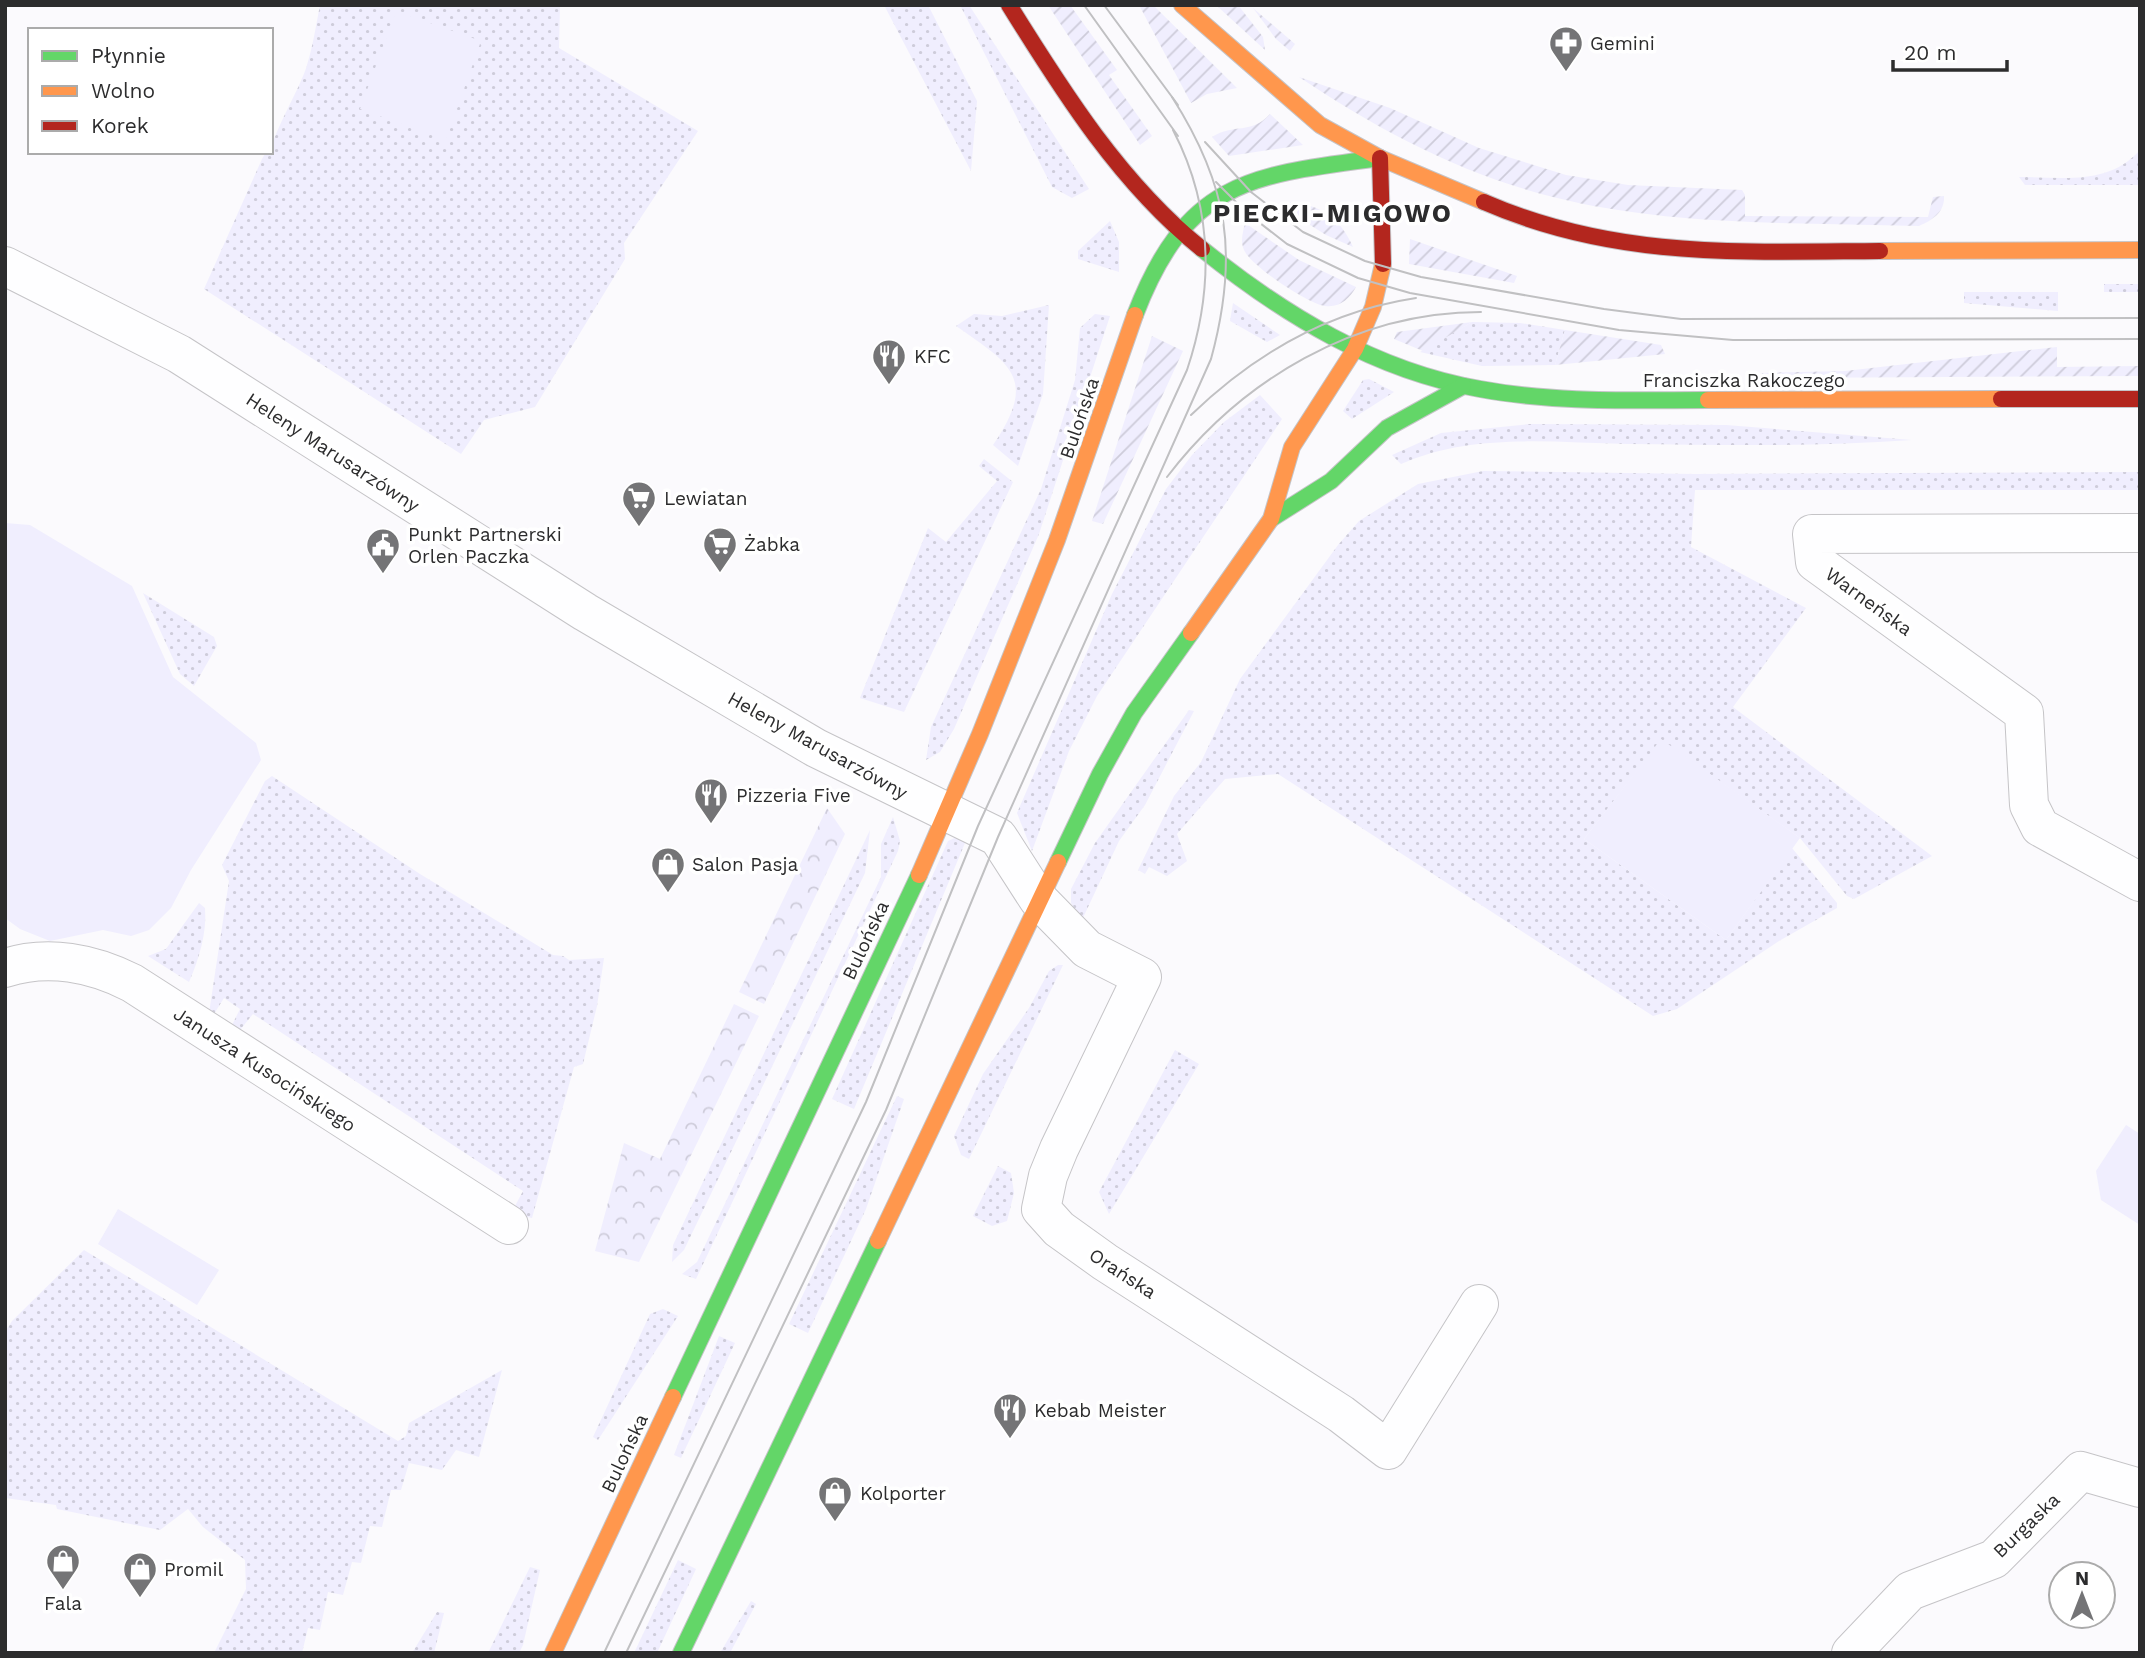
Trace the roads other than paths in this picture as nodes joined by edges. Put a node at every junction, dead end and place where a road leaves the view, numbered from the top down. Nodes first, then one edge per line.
1 (1009, 5) edge
2 (1182, 5) edge
3 (1380, 158) junction
4 (1178, 230) junction
5 (2140, 250) edge
6 (5, 266) edge
7 (1354, 349) junction
8 (1463, 386) junction
9 (2140, 399) edge
10 (1271, 519) junction
11 (2140, 533) edge
12 (947, 814) junction
13 (2140, 882) edge
14 (1038, 899) junction
15 (5, 968) edge
16 (509, 1225) dead end
17 (1479, 1304) dead end
18 (2140, 1488) edge
19 (553, 1653) edge
20 (681, 1653) edge
21 (1851, 1653) edge

1 - 4 main road, Franciszka Rakoczego
2 - 3 main road
3 - 4 main road
3 - 5 main road
3 - 7 main road
4 - 7 main road, Franciszka Rakoczego
4 - 12 main road, Bulońska
6 - 12 street, Heleny Marusarzówny
7 - 8 main road, Franciszka Rakoczego
7 - 10 main road
8 - 9 main road, Franciszka Rakoczego
8 - 10 main road
10 - 14 main road
11 - 13 street, Warneńska
12 - 14 street, Heleny Marusarzówny
12 - 19 main road, Bulońska
14 - 17 street, Orańska
14 - 20 main road
15 - 16 street, Janusza Kusocińskiego
18 - 21 street, Burgaska

